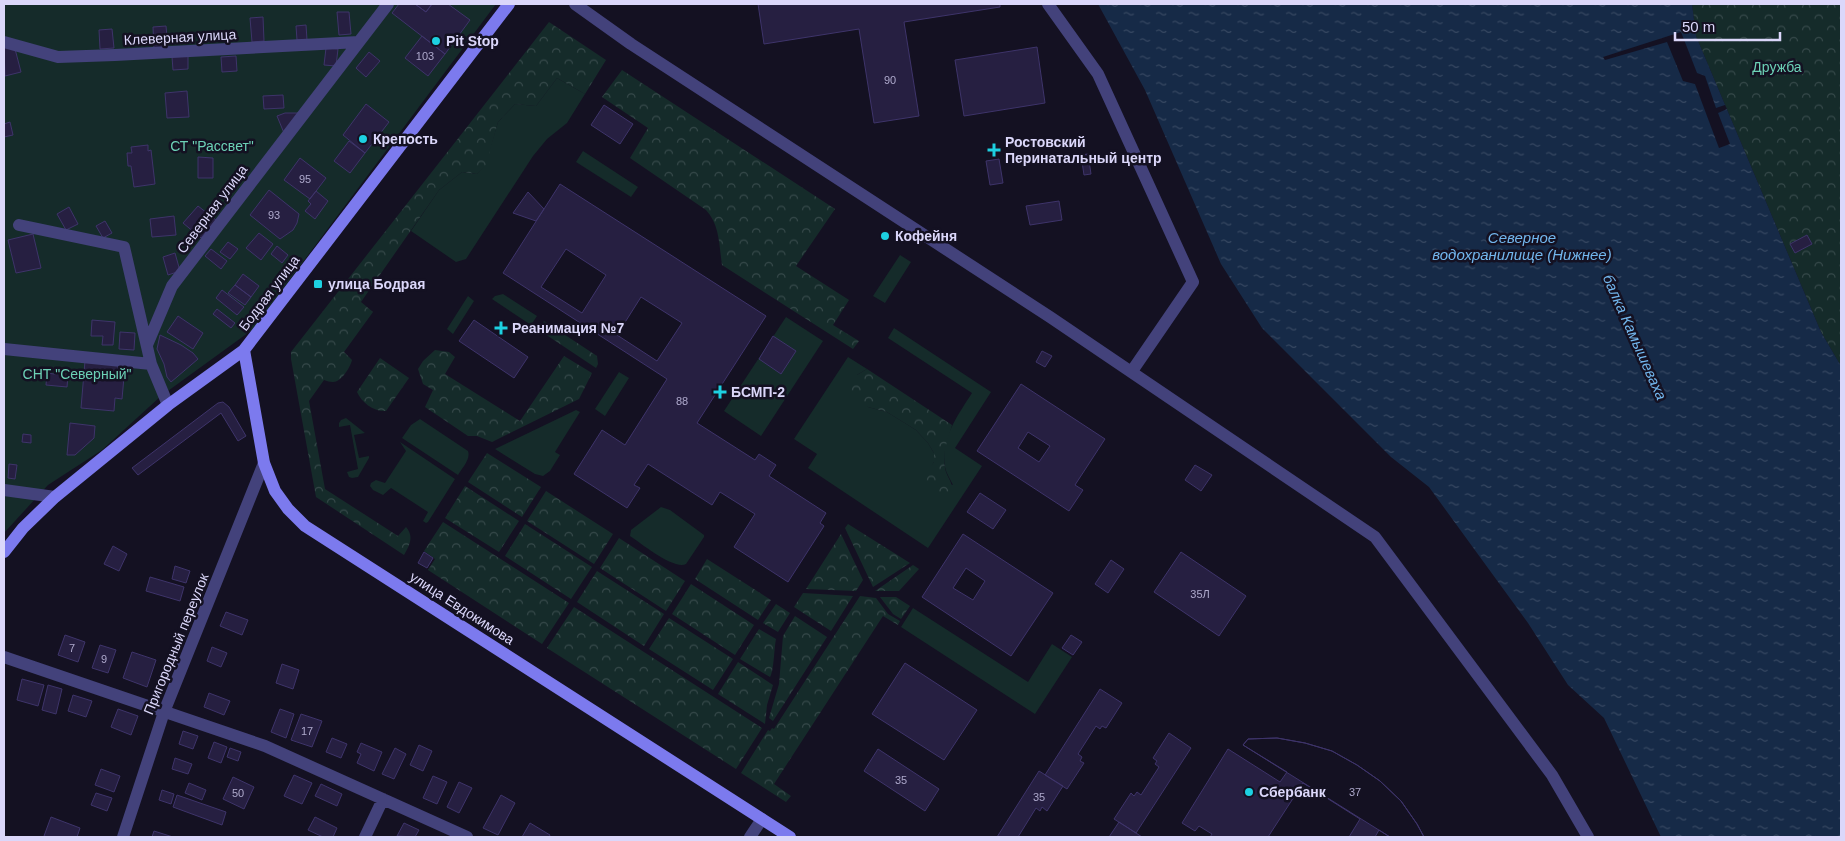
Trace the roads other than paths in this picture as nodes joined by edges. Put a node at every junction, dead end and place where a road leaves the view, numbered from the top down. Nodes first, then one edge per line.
1 (388, 4) edge
2 (509, 4) edge
3 (575, 4) edge
4 (1048, 4) edge
5 (4, 42) edge
6 (359, 42) junction
7 (19, 225) dead end
8 (147, 345) junction
9 (4, 349) edge
10 (244, 350) junction
11 (152, 364) junction
12 (1132, 371) junction
13 (168, 405) junction
14 (264, 464) junction
15 (4, 490) edge
16 (55, 497) junction
17 (4, 552) edge
18 (4, 657) edge
19 (164, 712) junction
20 (383, 799) junction
21 (762, 819) junction
22 (123, 837) edge
23 (365, 837) edge
24 (467, 837) edge
25 (750, 837) edge
26 (790, 837) edge
27 (1588, 837) edge

1 - 6 street, Северная улица
2 - 10 main road, Бодрая улица
3 - 12 street
4 - 12 street
5 - 6 street, Клеверная улица
6 - 8 street, Северная улица
7 - 8 street
8 - 11 street
9 - 11 street
10 - 13 main road, Бодрая улица
10 - 14 main road, улица Евдокимова
11 - 13 street
12 - 27 street
13 - 16 main road, Бодрая улица
14 - 19 street, Пригородный переулок
14 - 21 main road, улица Евдокимова
15 - 16 street
16 - 17 main road, Бодрая улица
18 - 19 street
19 - 20 street
19 - 22 street, Пригородный переулок
20 - 23 street
20 - 24 street
21 - 25 street
21 - 26 main road, улица Евдокимова

